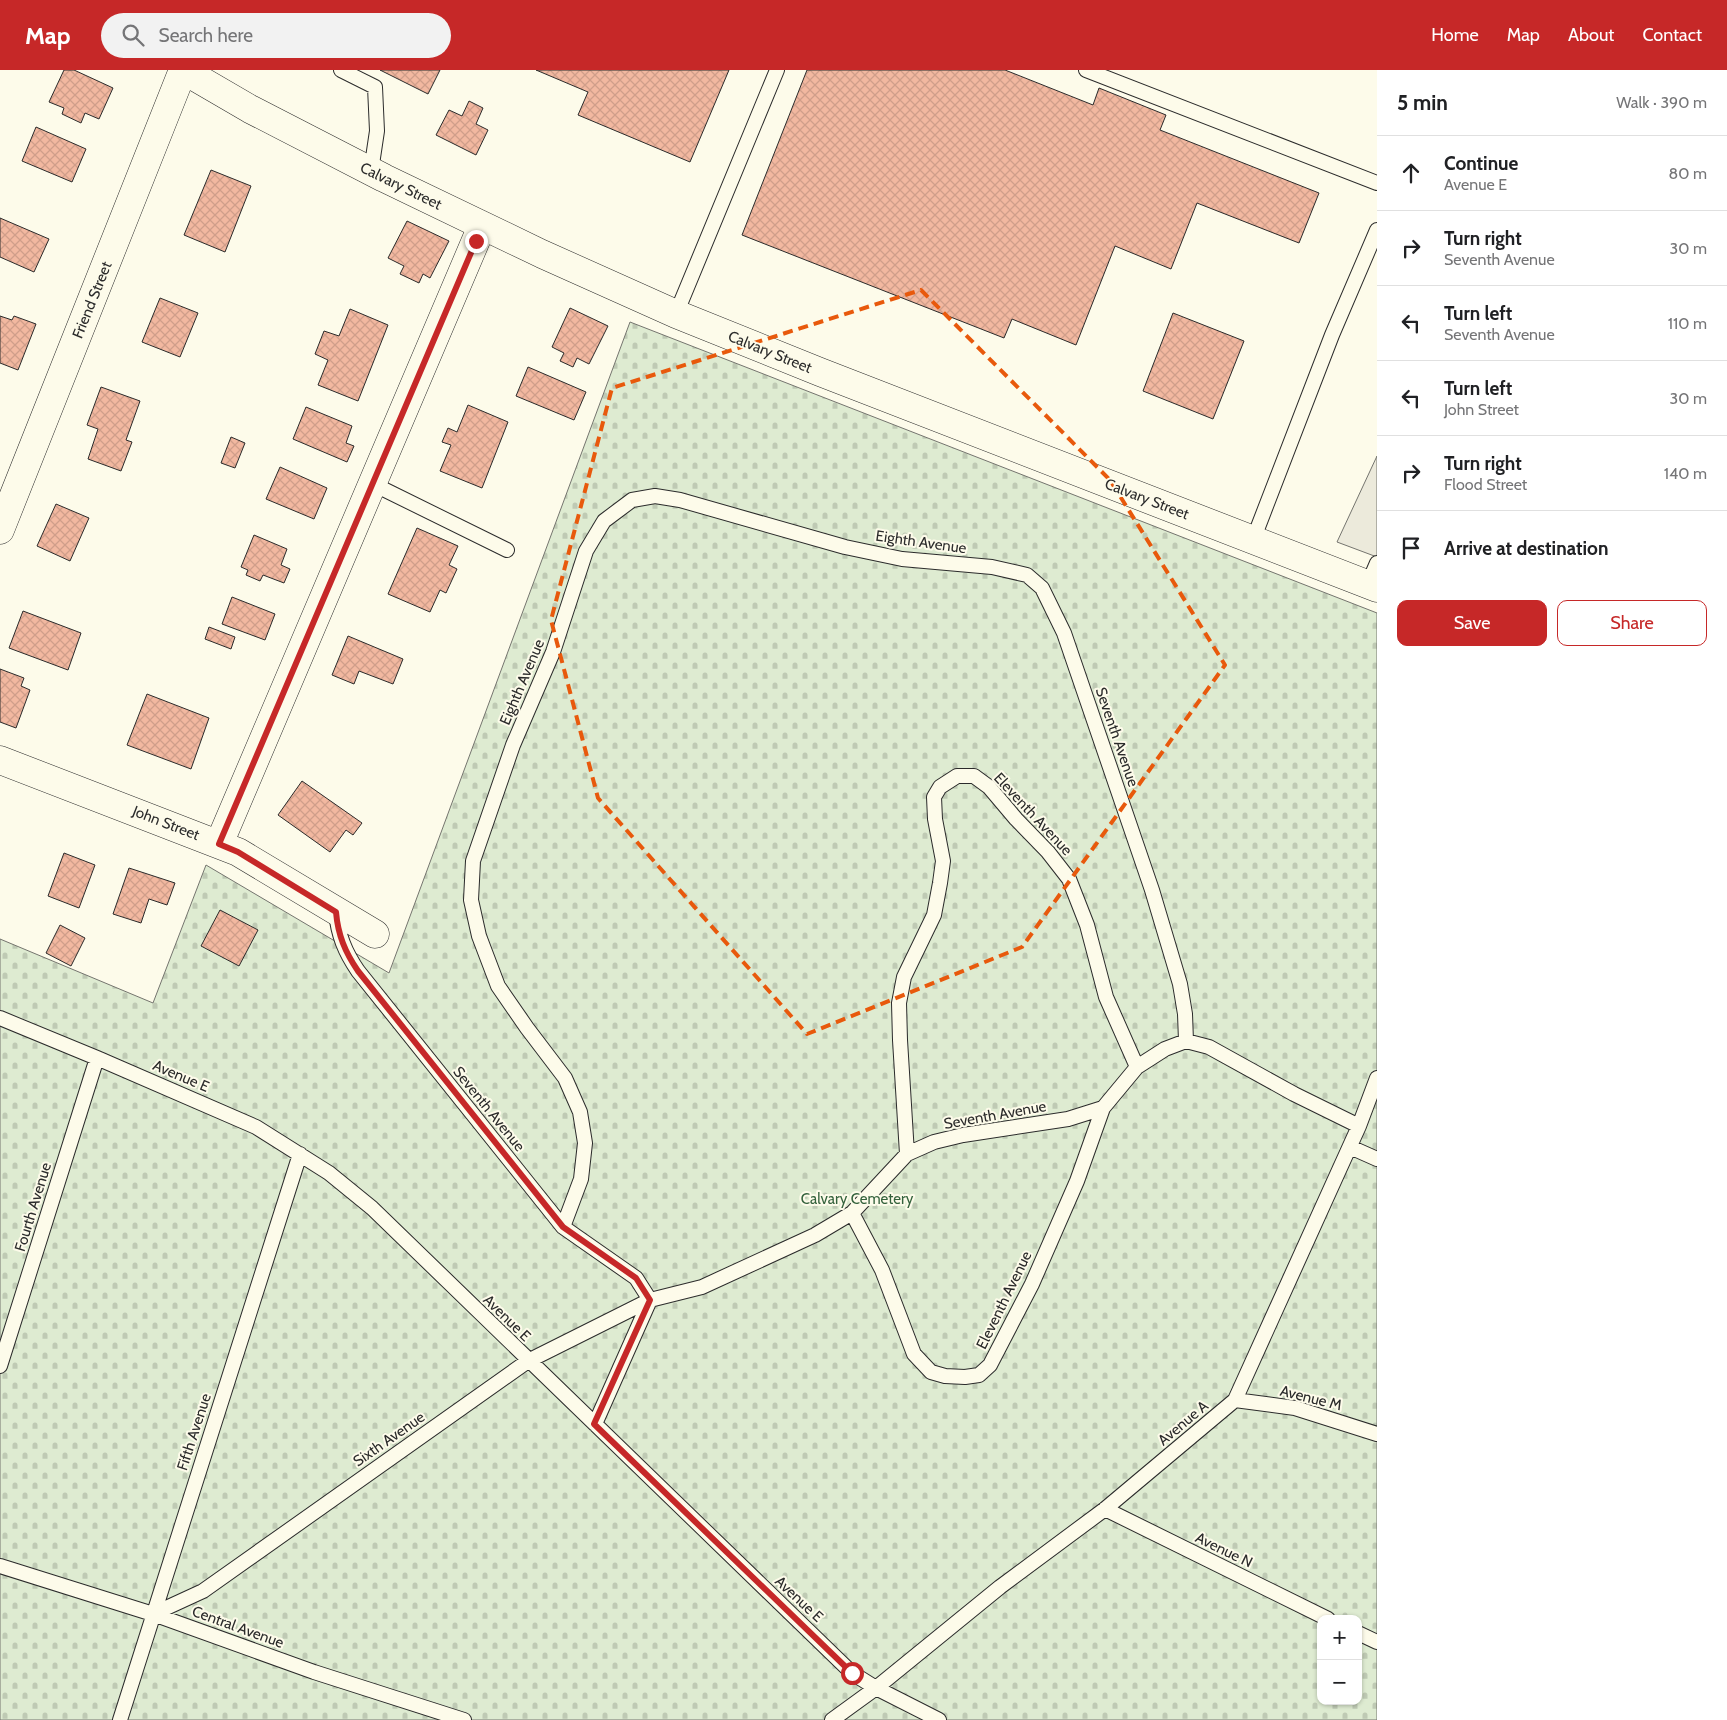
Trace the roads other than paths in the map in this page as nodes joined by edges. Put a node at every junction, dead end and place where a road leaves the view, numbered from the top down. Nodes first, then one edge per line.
1 (183, 70) edge
2 (341, 70) edge
3 (777, 70) edge
4 (1086, 70) edge
5 (371, 171) junction
6 (1377, 183) edge
7 (482, 226) junction
8 (1377, 230) edge
9 (676, 314) junction
10 (373, 484) junction
11 (0, 530) edge
12 (1253, 540) junction
13 (507, 550) dead end
14 (992, 567) joint
15 (1374, 578) edge
16 (0, 760) edge
17 (219, 844) junction
18 (336, 912) junction
19 (374, 934) dead end
20 (0, 1018) edge
21 (1186, 1042) junction
22 (97, 1058) junction
23 (1137, 1067) junction
24 (1377, 1078) edge
25 (1103, 1108) junction
26 (1359, 1126) junction
27 (1350, 1147) junction
28 (300, 1154) junction
29 (907, 1154) junction
30 (1377, 1159) edge
31 (852, 1213) junction
32 (563, 1227) junction
33 (650, 1300) junction
34 (528, 1361) junction
35 (0, 1366) edge
36 (1236, 1400) junction
37 (594, 1424) junction
38 (1377, 1434) edge
39 (1105, 1509) junction
40 (0, 1566) edge
41 (153, 1614) junction
42 (1320, 1615) edge
43 (1362, 1635) edge
44 (1377, 1642) edge
45 (876, 1688) junction
46 (120, 1720) edge
47 (464, 1720) edge
48 (832, 1720) edge
49 (939, 1720) edge

1 - 5 street, Calvary Street
1 - 11 street, Friend Street
2 - 5 lane
3 - 9 lane
4 - 6 lane
5 - 7 street, Calvary Street
7 - 9 street, Calvary Street
7 - 10 street
8 - 12 lane
9 - 12 street, Calvary Street
10 - 13 lane
10 - 17 street
12 - 15 street, Calvary Street
14 - 21 lane, Seventh Avenue
14 - 32 lane, Eighth Avenue
16 - 17 street, John Street
17 - 18 street, John Street
18 - 19 street, John Street
18 - 32 lane, Seventh Avenue
20 - 22 lane, Avenue E
21 - 23 lane
21 - 26 lane
22 - 28 lane, Avenue E
22 - 35 lane, Fourth Avenue
23 - 25 lane
23 - 29 lane, Eleventh Avenue
24 - 26 lane, Avenue A
25 - 29 lane, Seventh Avenue
25 - 31 lane, Eleventh Avenue
26 - 27 lane, Avenue A
27 - 30 lane
27 - 36 lane, Avenue A
28 - 34 lane, Avenue E
28 - 41 lane, Fifth Avenue
29 - 31 lane, Seventh Avenue
31 - 33 lane, Seventh Avenue
32 - 33 lane, Seventh Avenue
33 - 34 lane, Sixth Avenue
33 - 37 lane
34 - 37 lane, Avenue E
34 - 41 lane, Sixth Avenue
36 - 38 lane, Avenue M
36 - 39 lane, Avenue A
37 - 45 lane, Avenue E
39 - 42 lane, Avenue N
39 - 45 lane, Avenue A
40 - 41 lane, Central Avenue
41 - 46 lane, Fifth Avenue
41 - 47 lane, Central Avenue
43 - 44 lane
45 - 48 lane, Avenue A
45 - 49 lane, Avenue E

